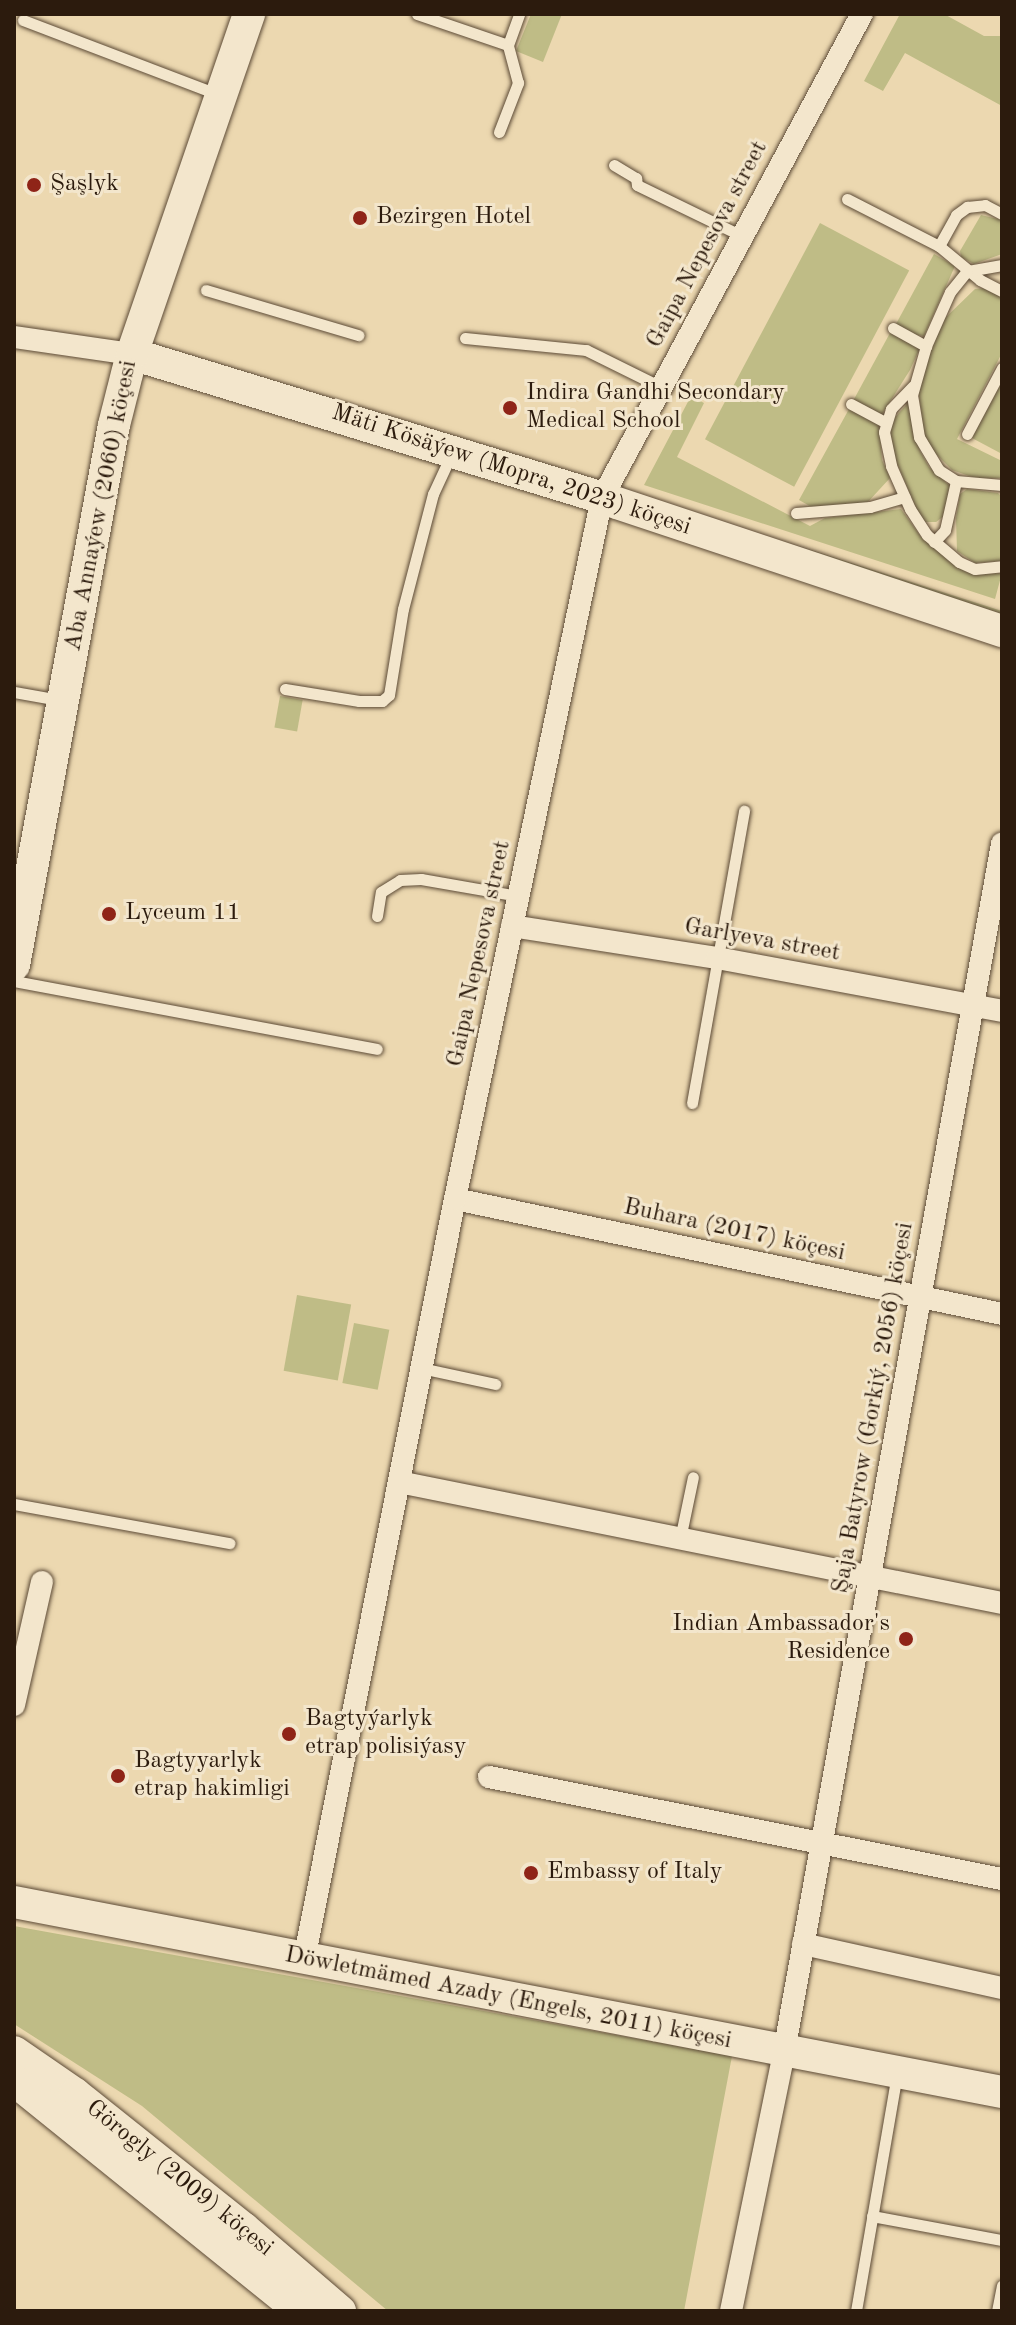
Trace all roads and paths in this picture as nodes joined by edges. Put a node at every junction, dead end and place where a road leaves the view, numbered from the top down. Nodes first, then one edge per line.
1 (249, 14) edge
2 (417, 14) edge
3 (519, 14) edge
4 (862, 14) edge
5 (23, 20) dead end
6 (508, 45) junction
7 (221, 95) junction
8 (499, 132) dead end
9 (614, 165) dead end
10 (847, 199) dead end
11 (1002, 214) edge
12 (742, 236) junction
13 (939, 246) junction
14 (1002, 265) edge
15 (967, 271) junction
16 (206, 290) dead end
17 (1002, 291) edge
18 (893, 328) dead end
19 (358, 335) dead end
20 (14, 337) edge
21 (465, 338) dead end
22 (926, 346) junction
23 (132, 354) junction
24 (1002, 368) edge
25 (913, 386) junction
26 (661, 387) junction
27 (851, 404) dead end
28 (885, 422) junction
29 (967, 434) dead end
30 (453, 451) junction
31 (956, 481) junction
32 (1002, 485) edge
33 (905, 497) junction
34 (602, 498) junction
35 (796, 513) dead end
36 (934, 542) junction
37 (1002, 566) edge
38 (1002, 631) edge
39 (285, 689) dead end
40 (14, 692) edge
41 (64, 701) junction
42 (744, 811) dead end
43 (1002, 844) edge
44 (518, 896) junction
45 (377, 916) dead end
46 (512, 926) junction
47 (717, 958) junction
48 (14, 965) edge
49 (14, 981) edge
50 (972, 1006) junction
51 (1002, 1011) edge
52 (377, 1049) dead end
53 (692, 1103) dead end
54 (455, 1199) junction
55 (920, 1297) junction
56 (1002, 1314) edge
57 (421, 1368) junction
58 (495, 1384) dead end
59 (693, 1477) dead end
60 (399, 1482) junction
61 (14, 1504) edge
62 (680, 1539) junction
63 (229, 1543) dead end
64 (870, 1577) junction
65 (42, 1582) dead end
66 (1002, 1603) edge
67 (14, 1705) edge
68 (489, 1777) dead end
69 (822, 1844) junction
70 (1002, 1879) edge
71 (14, 1902) edge
72 (803, 1944) junction
73 (304, 1960) junction
74 (1002, 1988) edge
75 (14, 2052) edge
76 (784, 2052) junction
77 (897, 2072) junction
78 (14, 2080) edge
79 (1002, 2092) edge
80 (872, 2216) junction
81 (1002, 2240) edge
82 (1002, 2285) edge
83 (300, 2311) edge
84 (340, 2311) edge
85 (731, 2311) edge
86 (856, 2311) edge
87 (997, 2311) edge

1 - 7 street, Aba Annaýew (2060) köçesi
2 - 6 lane
3 - 6 lane
4 - 12 street, Gaipa Nepesova street
5 - 7 lane
6 - 8 lane
7 - 23 street, Aba Annaýew (2060) köçesi
9 - 12 lane
10 - 13 lane
11 - 13 lane
12 - 26 street, Gaipa Nepesova street
13 - 15 lane
14 - 15 lane
15 - 17 lane
15 - 22 lane
16 - 19 lane
18 - 22 lane
20 - 23 street, Mäti Kösäýew (Mopra, 2023) köçesi
21 - 26 lane
22 - 25 lane
23 - 30 street, Mäti Kösäýew (Mopra, 2023) köçesi
23 - 41 street, Aba Annaýew (2060) köçesi
24 - 29 lane
25 - 28 lane
25 - 31 lane
26 - 34 street, Gaipa Nepesova street
27 - 28 lane
28 - 33 lane
30 - 34 street, Mäti Kösäýew (Mopra, 2023) köçesi
30 - 39 lane
31 - 32 lane
31 - 36 lane
33 - 35 lane
33 - 36 lane
34 - 38 street, Mäti Kösäýew (Mopra, 2023) köçesi
34 - 44 street, Gaipa Nepesova street
36 - 37 lane
40 - 41 lane
41 - 48 street, Aba Annaýew (2060) köçesi
42 - 47 lane
43 - 50 street, Şaja Batyrow (Gorkiý, 2056) köçesi
44 - 45 lane
44 - 46 street, Gaipa Nepesova street
46 - 47 street, Garlyeva street
46 - 54 street, Gaipa Nepesova street
47 - 50 street, Garlyeva street
47 - 53 lane
49 - 52 lane
50 - 51 street, Garlyeva street
50 - 55 street, Şaja Batyrow (Gorkiý, 2056) köçesi
54 - 55 street, Buhara (2017) köçesi
54 - 57 street, Gaipa Nepesova street
55 - 56 street, Buhara (2017) köçesi
55 - 64 street, Şaja Batyrow (Gorkiý, 2056) köçesi
57 - 58 lane
57 - 60 street, Gaipa Nepesova street
59 - 62 lane
60 - 62 street
60 - 73 street, Gaipa Nepesova street
61 - 63 lane
62 - 64 street
64 - 66 street
64 - 69 street, Şaja Batyrow (Gorkiý, 2056) köçesi
65 - 67 street
68 - 69 street
69 - 70 street
69 - 72 street, Şaja Batyrow (Gorkiý, 2056) köçesi
71 - 73 street, Döwletmämed Azady (Engels, 2011) köçesi
72 - 74 street
72 - 76 street, Şaja Batyrow (Gorkiý, 2056) köçesi
73 - 76 street, Döwletmämed Azady (Engels, 2011) köçesi
75 - 84 street, Görogly (2009) köçesi
76 - 77 street, Döwletmämed Azady (Engels, 2011) köçesi
76 - 85 street, Şaja Batyrow (Gorkiý, 2056) köçesi
77 - 79 street, Döwletmämed Azady (Engels, 2011) köçesi
77 - 80 lane
78 - 83 street, Görogly (2009) köçesi
80 - 81 lane
80 - 86 lane
82 - 87 lane

